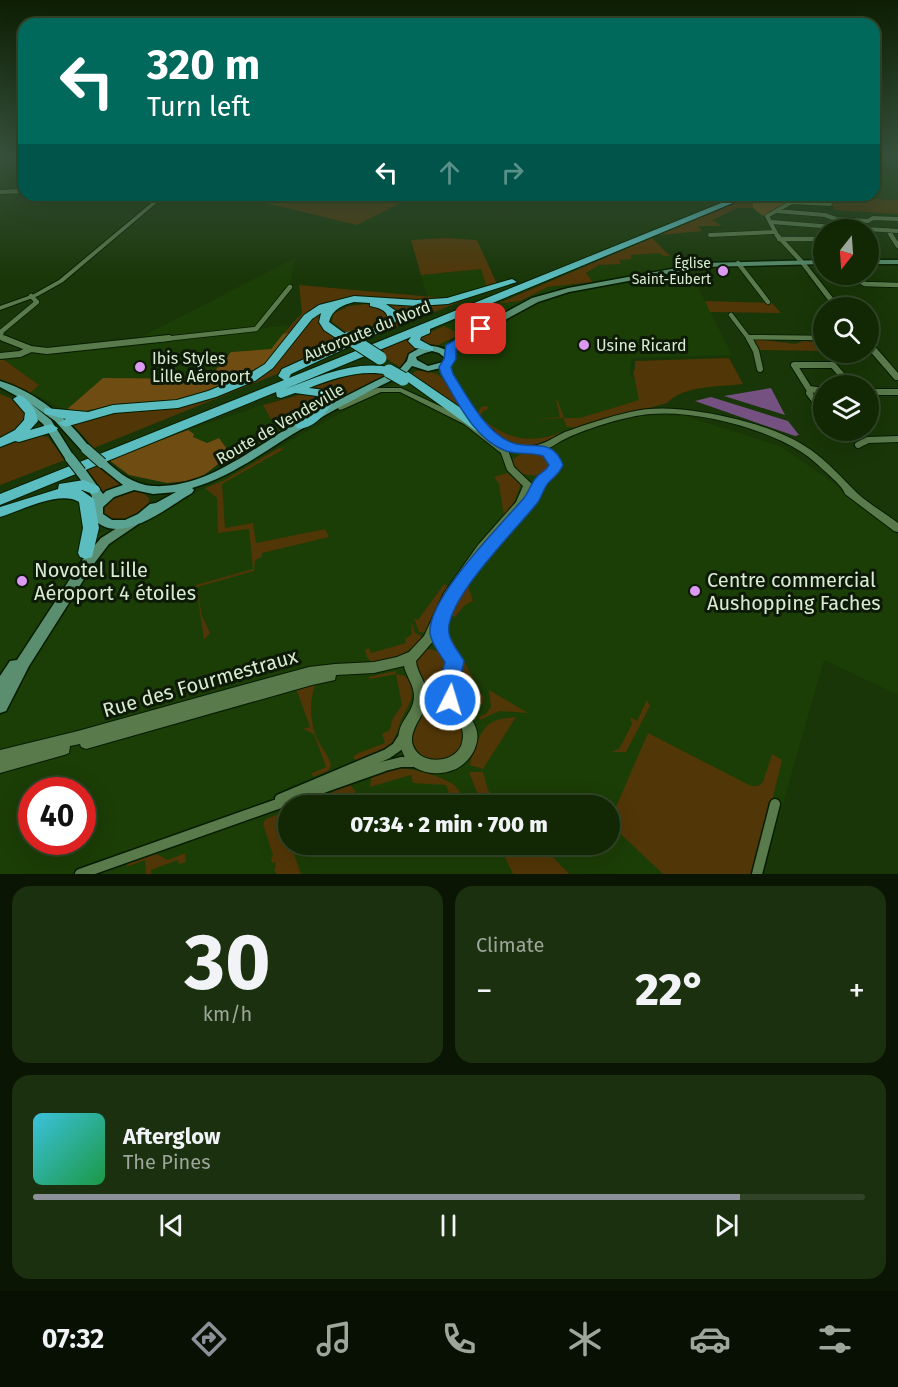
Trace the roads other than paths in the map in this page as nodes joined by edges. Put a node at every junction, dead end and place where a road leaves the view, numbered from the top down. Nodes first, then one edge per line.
1 (157, 201) edge
2 (722, 201) edge
3 (733, 201) edge
4 (830, 204) dead end
5 (776, 212) junction
6 (898, 219) edge
7 (772, 222) junction
8 (813, 225) edge
9 (879, 230) edge
10 (888, 230) junction
11 (898, 231) edge
12 (774, 232) junction
13 (710, 235) dead end
14 (779, 239) junction
15 (813, 239) edge
16 (898, 246) edge
17 (802, 262) junction
18 (813, 262) edge
19 (879, 262) edge
20 (738, 263) junction
21 (897, 263) edge
22 (537, 275) junction
23 (609, 281) junction
24 (879, 284) edge
25 (898, 285) edge
26 (525, 286) junction
27 (290, 287) dead end
28 (829, 297) edge
29 (28, 298) junction
30 (392, 301) junction
31 (768, 302) dead end
32 (0, 308) edge
33 (731, 315) dead end
34 (748, 338) junction
35 (813, 338) edge
36 (348, 339) junction
37 (31, 349) junction
38 (431, 349) junction
39 (0, 356) edge
40 (879, 356) edge
41 (448, 360) junction
42 (412, 361) junction
43 (428, 369) junction
44 (760, 369) dead end
45 (401, 375) junction
46 (842, 375) edge
47 (284, 376) junction
48 (898, 378) edge
49 (0, 384) edge
50 (0, 390) edge
51 (811, 390) joint
52 (879, 392) edge
53 (898, 392) edge
54 (269, 398) junction
55 (813, 398) edge
56 (19, 399) junction
57 (340, 407) junction
58 (50, 411) junction
59 (108, 411) junction
60 (467, 422) junction
61 (65, 423) junction
62 (190, 423) junction
63 (302, 424) junction
64 (51, 428) junction
65 (578, 432) junction
66 (488, 433) junction
67 (898, 439) edge
68 (0, 445) edge
69 (858, 445) dead end
70 (535, 448) junction
71 (86, 449) junction
72 (524, 449) junction
73 (508, 459) junction
74 (555, 461) junction
75 (102, 463) junction
76 (219, 473) junction
77 (519, 475) junction
78 (546, 476) junction
79 (143, 488) junction
80 (93, 489) junction
81 (0, 490) edge
82 (0, 500) edge
83 (97, 511) junction
84 (0, 512) edge
85 (150, 512) junction
86 (133, 522) junction
87 (898, 528) edge
88 (86, 554) junction
89 (423, 646) junction
90 (447, 649) junction
91 (412, 656) junction
92 (412, 673) junction
93 (0, 689) edge
94 (0, 706) edge
95 (405, 733) junction
96 (0, 757) edge
97 (419, 762) junction
98 (0, 766) edge
99 (775, 804) dead end
100 (258, 809) junction
101 (80, 874) edge
102 (757, 874) edge

1 - 29 street
2 - 22 highway, Autoroute du Nord
3 - 26 highway, Autoroute du Nord
4 - 5 street
5 - 6 street
5 - 7 street
7 - 8 street
7 - 12 street
9 - 10 street
10 - 11 street
10 - 16 street
12 - 13 street
12 - 14 street
14 - 15 street
14 - 17 street
17 - 18 main road
17 - 20 main road
17 - 28 street
19 - 21 main road
20 - 23 main road
20 - 31 street
22 - 30 highway
22 - 47 highway, Autoroute du Nord
23 - 38 main road
23 - 41 main road
24 - 25 street
26 - 38 highway
26 - 62 highway, Autoroute du Nord
27 - 37 street
29 - 32 street
29 - 37 street
30 - 36 highway
30 - 59 highway
33 - 34 street
34 - 35 street
34 - 44 street
36 - 45 highway, bridge
36 - 47 highway
37 - 39 street
38 - 41 main road
38 - 42 main road, Route de Vendeville
40 - 48 street
41 - 43 main road, Route de Vendeville
41 - 66 street
42 - 43 main road
42 - 63 main road, Route de Vendeville
43 - 57 main road, Route de Vendeville
45 - 54 highway
45 - 60 highway
45 - 66 highway
46 - 51 street
47 - 81 highway, Autoroute du Nord
49 - 58 main road
50 - 56 main road
51 - 55 street
52 - 53 street
54 - 62 highway
54 - 63 highway
56 - 64 main road
56 - 68 highway
57 - 60 street
57 - 85 main road, Route de Vendeville
58 - 59 highway
58 - 61 main road
59 - 61 highway
60 - 73 street
61 - 64 main road
61 - 71 main road
62 - 82 highway, Autoroute du Nord
63 - 76 main road, Route de Vendeville
64 - 68 highway
64 - 71 main road
64 - 80 main road, bridge
65 - 70 street
65 - 74 street
65 - 87 street
66 - 72 street
67 - 69 street
70 - 72 street
70 - 74 street
71 - 75 main road, bridge
72 - 73 street
73 - 77 street
74 - 78 street
75 - 76 main road
75 - 79 main road
76 - 79 main road
77 - 78 street
77 - 89 street
78 - 90 street
79 - 83 main road
79 - 85 main road
80 - 83 main road
80 - 84 highway
83 - 86 main road
83 - 88 main road
84 - 88 highway
85 - 86 main road, Route de Vendeville
86 - 94 main road
88 - 93 main road
89 - 90 street
89 - 91 street
90 - 97 street
91 - 92 street
91 - 96 street, Rue des Fourmestraux
92 - 95 street
92 - 98 street, Rue des Fourmestraux
95 - 97 street
95 - 100 street
97 - 100 street
99 - 102 street
100 - 101 street

